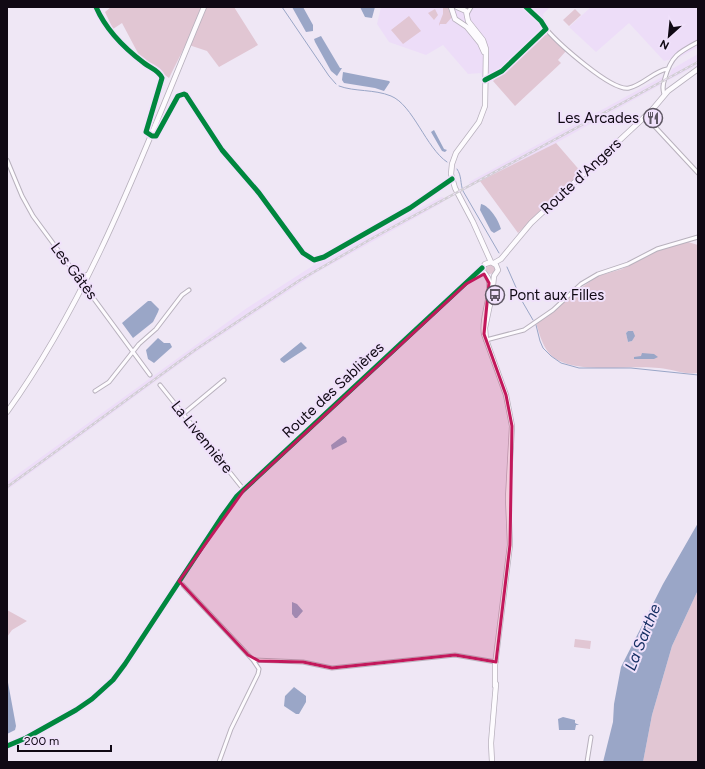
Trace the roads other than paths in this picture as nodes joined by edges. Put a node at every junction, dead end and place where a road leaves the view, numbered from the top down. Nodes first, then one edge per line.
1 (96, 7) edge
2 (204, 7) edge
3 (451, 7) edge
4 (471, 7) edge
5 (460, 8) edge
6 (454, 13) junction
7 (467, 16) junction
8 (460, 22) junction
9 (546, 29) dead end
10 (698, 42) edge
11 (486, 56) junction
12 (667, 69) junction
13 (698, 69) edge
14 (664, 94) junction
15 (645, 116) junction
16 (150, 136) junction
17 (7, 160) edge
18 (698, 173) edge
19 (453, 182) junction
20 (480, 237) junction
21 (518, 237) junction
22 (698, 237) edge
23 (493, 262) junction
24 (483, 266) junction
25 (498, 268) junction
26 (91, 272) junction
27 (76, 275) junction
28 (486, 275) junction
29 (494, 276) junction
30 (466, 284) junction
31 (84, 285) junction
32 (190, 290) dead end
33 (486, 340) junction
34 (133, 352) junction
35 (150, 375) dead end
36 (224, 380) dead end
37 (160, 384) dead end
38 (95, 390) dead end
39 (7, 412) edge
40 (183, 414) junction
41 (244, 490) junction
42 (179, 581) junction
43 (253, 660) junction
44 (265, 662) junction
45 (496, 662) junction
46 (259, 669) junction
47 (591, 737) dead end
48 (7, 746) edge
49 (219, 762) edge
50 (492, 762) edge
51 (587, 762) edge

1 - 16 street
2 - 16 street
3 - 6 street
4 - 5 street
4 - 7 street
5 - 6 street
5 - 7 street
6 - 8 street
7 - 8 street
7 - 11 street
8 - 11 street
9 - 12 street
10 - 12 street
11 - 19 street
12 - 14 street
13 - 14 street, Route d'Angers
14 - 15 street, Route d'Angers
15 - 18 street
15 - 21 street, Route d'Angers
16 - 19 street
16 - 26 street
17 - 27 street, Les Gâtès
19 - 20 street
20 - 23 street
20 - 24 street
21 - 23 street, Route d'Angers
21 - 25 street, Route d'Angers
22 - 33 street
23 - 24 street
23 - 25 street
24 - 28 street
24 - 30 street, Route des Sablières
25 - 29 street
26 - 27 street
26 - 31 street
27 - 31 street, Les Gâtès
28 - 29 street
28 - 30 street, Route des Sablières
28 - 33 street
29 - 33 street
30 - 41 street, Route des Sablières
31 - 34 street, Les Gâtès
31 - 39 street
32 - 34 street
33 - 45 street
34 - 35 street, Les Gâtès
34 - 38 street
36 - 40 street
37 - 40 street, La Livennière
40 - 41 street, La Livennière
41 - 42 street, Route des Sablières
42 - 43 street
42 - 48 street, Route des Sablières
43 - 44 street
43 - 46 street
44 - 45 street
44 - 46 street
45 - 50 street
46 - 49 street
47 - 51 street

